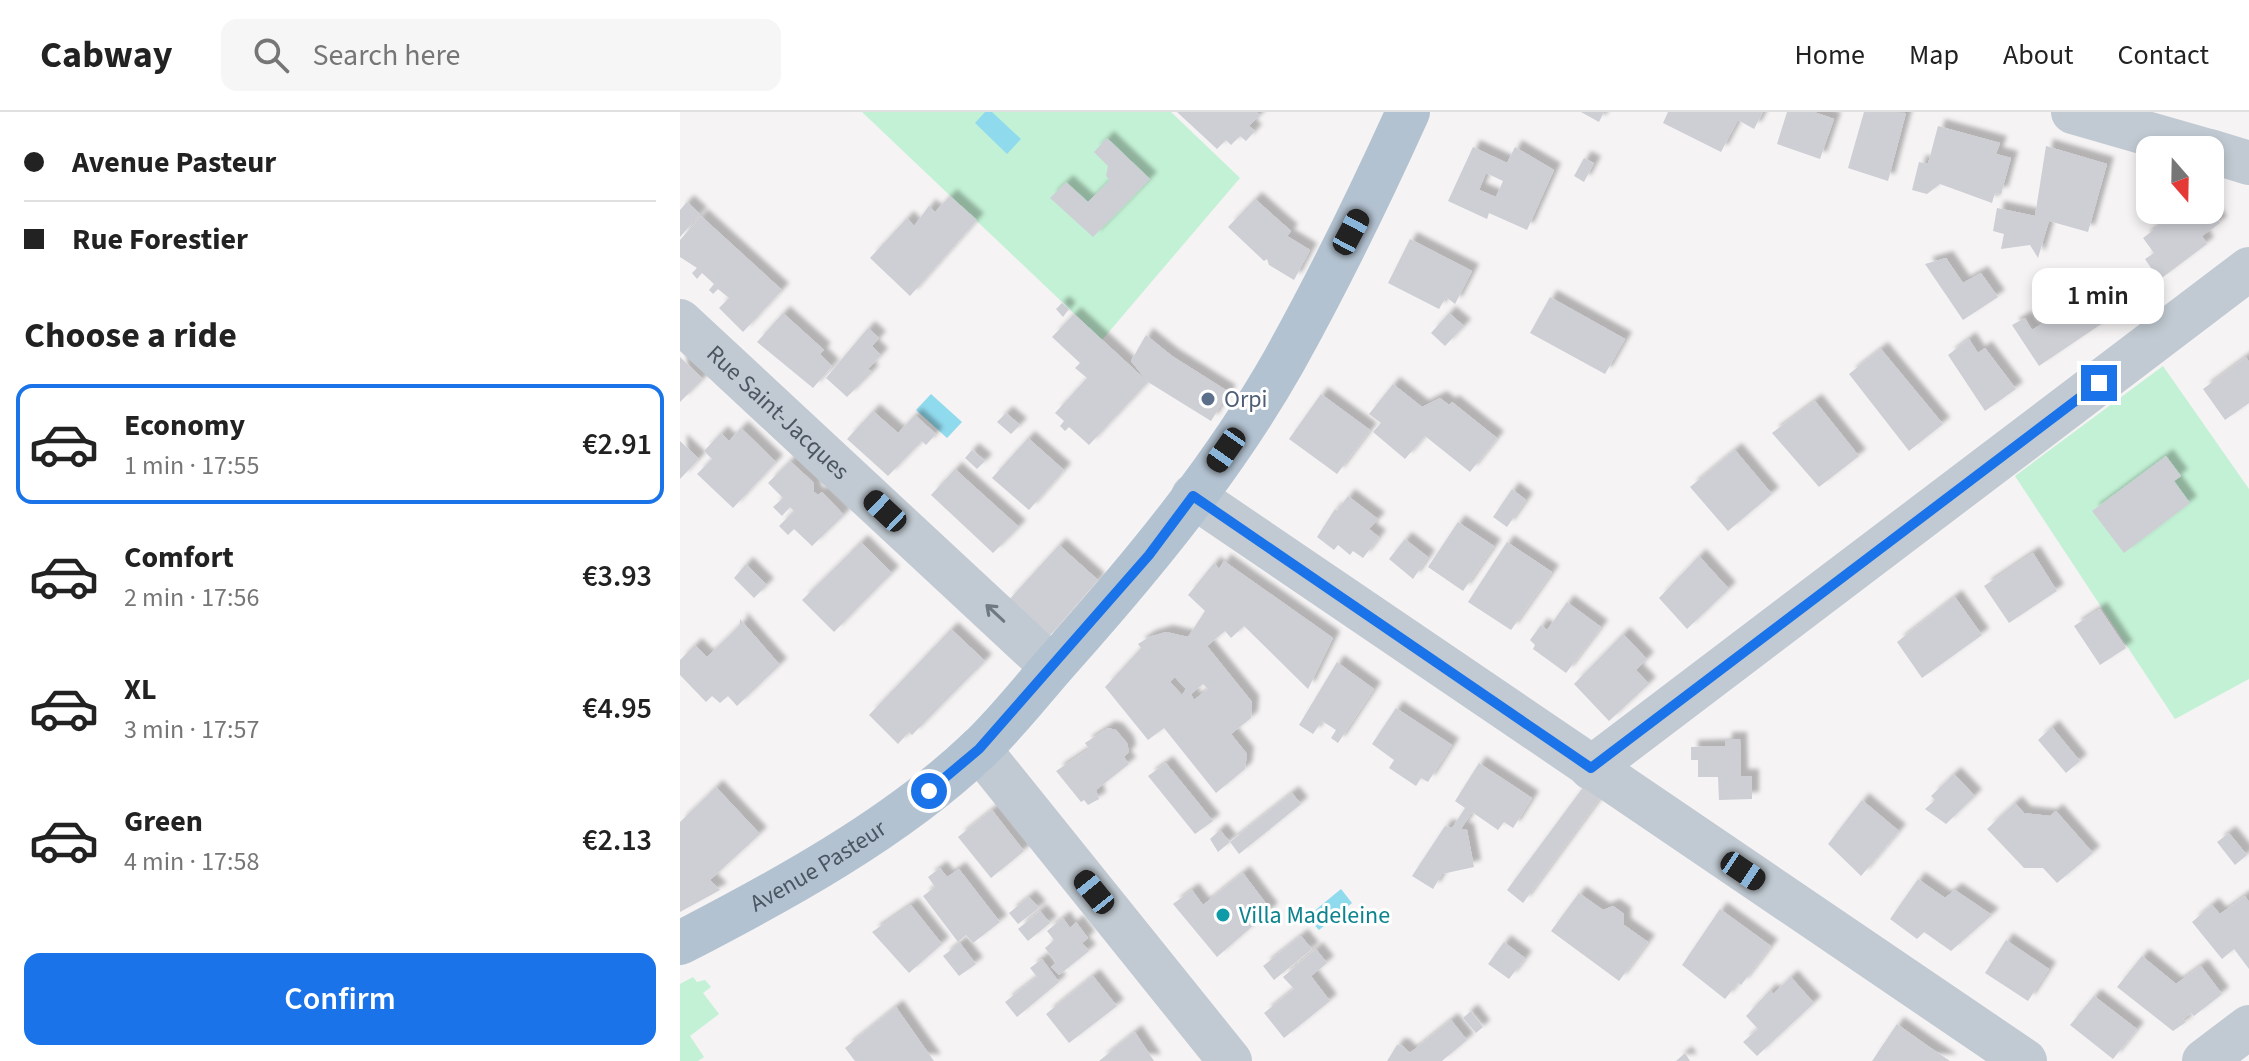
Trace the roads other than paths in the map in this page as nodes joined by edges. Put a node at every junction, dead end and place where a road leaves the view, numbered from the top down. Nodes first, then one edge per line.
1 (1408, 112) edge
2 (2073, 112) edge
3 (2155, 136) edge
4 (2224, 156) edge
5 (2249, 163) edge
6 (2249, 269) edge
7 (680, 321) edge
8 (1193, 496) junction
9 (1052, 667) junction
10 (979, 749) junction
11 (1591, 768) junction
12 (680, 943) edge
13 (2249, 1027) edge
14 (1230, 1061) edge
15 (2025, 1061) edge
16 (2204, 1061) edge

1 - 8 main road, Avenue Pasteur
2 - 3 street
4 - 5 street
6 - 11 street
9 -> 7 street, Rue Saint-Jacques
8 - 9 main road, Avenue Pasteur
8 - 11 street
9 - 10 main road, Avenue Pasteur
10 - 12 main road, Avenue Pasteur
10 - 14 street
11 - 15 street
13 - 16 street

